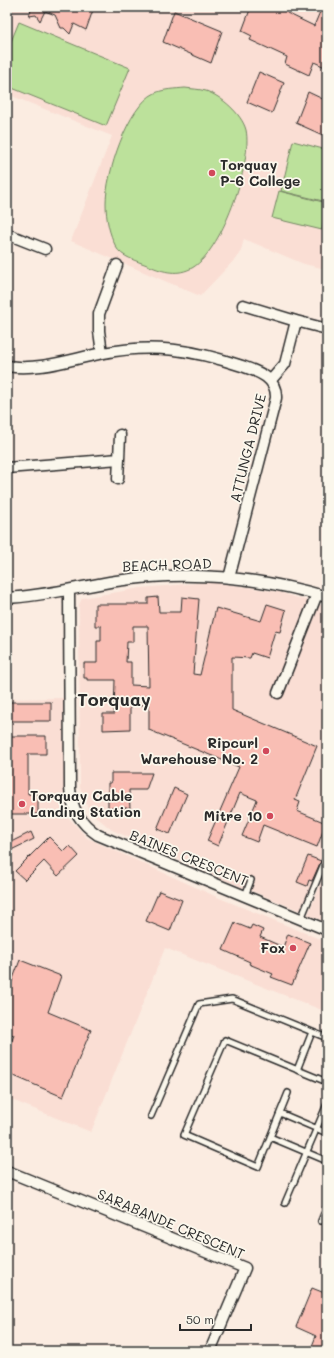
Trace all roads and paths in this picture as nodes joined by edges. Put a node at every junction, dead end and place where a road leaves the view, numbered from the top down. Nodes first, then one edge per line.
1 (7, 234) edge
2 (46, 249) dead end
3 (117, 265) dead end
4 (243, 305) dead end
5 (296, 321) junction
6 (327, 329) edge
7 (102, 353) junction
8 (7, 366) edge
9 (271, 380) junction
10 (120, 435) dead end
11 (119, 459) junction
12 (7, 468) edge
13 (118, 479) dead end
14 (229, 578) junction
15 (69, 591) junction
16 (317, 594) junction
17 (327, 597) edge
18 (7, 598) edge
19 (278, 693) dead end
20 (327, 856) edge
21 (251, 880) dead end
22 (245, 896) junction
23 (301, 919) junction
24 (327, 930) edge
25 (312, 1032) junction
26 (327, 1038) edge
27 (297, 1070) junction
28 (327, 1082) edge
29 (288, 1093) dead end
30 (327, 1104) edge
31 (280, 1113) junction
32 (151, 1116) dead end
33 (317, 1128) junction
34 (327, 1133) edge
35 (270, 1137) junction
36 (306, 1153) junction
37 (327, 1161) edge
38 (7, 1171) edge
39 (285, 1204) dead end
40 (327, 1206) edge
41 (320, 1221) dead end
42 (210, 1351) edge

1 - 2 street
3 - 7 street
4 - 5 street
5 - 6 street
5 - 9 street
7 - 8 street, ATTUNGA DRIVE
7 - 9 street, ATTUNGA DRIVE
9 - 14 street, ATTUNGA DRIVE
10 - 11 street
11 - 12 street
11 - 13 street
14 - 15 street, BEACH ROAD
14 - 16 street, BEACH ROAD
15 - 18 street, BEACH ROAD
15 - 22 street, BAINES CRESCENT
16 - 17 street, BEACH ROAD
16 - 19 street
20 - 23 lane
21 - 22 lane
22 - 23 street, BAINES CRESCENT
23 - 24 street, BAINES CRESCENT
25 - 26 lane
25 - 27 lane
25 - 32 lane
27 - 28 lane
27 - 35 lane
29 - 31 lane
30 - 33 lane
31 - 33 lane
31 - 35 lane
33 - 34 lane
33 - 36 lane
35 - 36 lane
36 - 37 lane
36 - 39 lane
38 - 42 street, SARABANDE CRESCENT
40 - 41 lane

